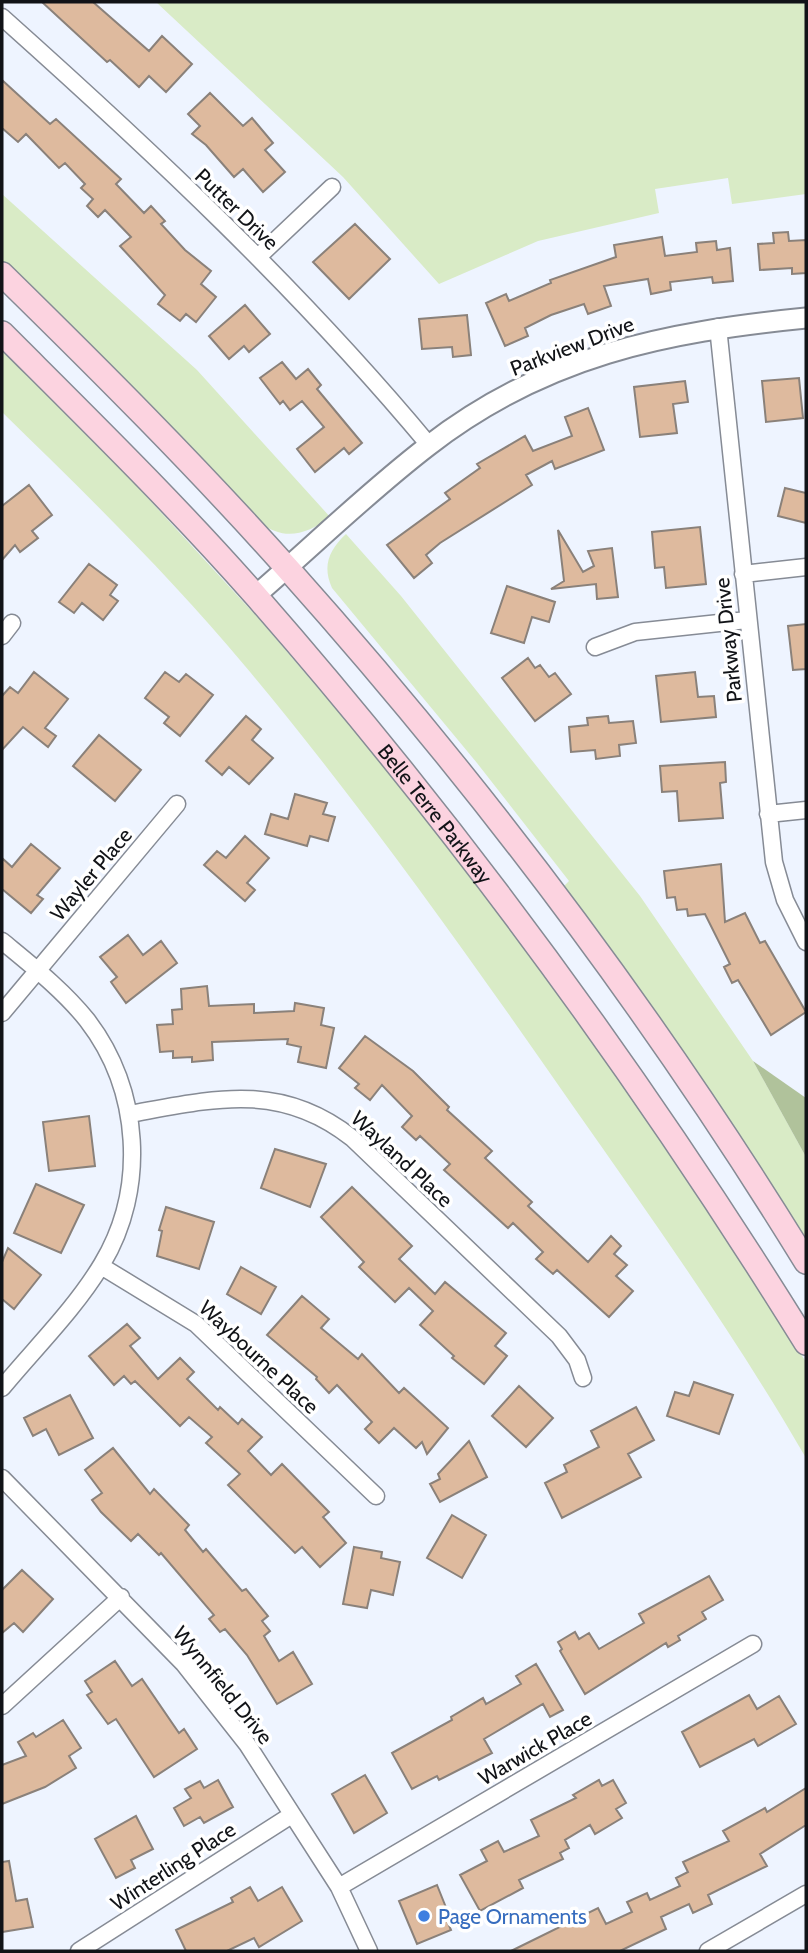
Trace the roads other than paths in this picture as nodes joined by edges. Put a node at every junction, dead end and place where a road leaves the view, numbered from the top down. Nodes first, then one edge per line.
1 (2, 17) edge
2 (332, 187) dead end
3 (258, 257) junction
4 (2, 274) edge
5 (806, 318) edge
6 (718, 327) junction
7 (2, 333) edge
8 (429, 445) junction
9 (806, 567) edge
10 (287, 568) junction
11 (743, 574) junction
12 (255, 596) junction
13 (747, 620) junction
14 (595, 647) dead end
15 (177, 804) dead end
16 (806, 810) edge
17 (768, 814) junction
18 (2, 941) edge
19 (806, 942) edge
20 (37, 970) junction
21 (2, 1013) edge
22 (130, 1114) junction
23 (806, 1262) edge
24 (101, 1265) junction
25 (806, 1343) edge
26 (583, 1378) dead end
27 (2, 1388) edge
28 (2, 1478) edge
29 (376, 1496) dead end
30 (121, 1597) junction
31 (753, 1644) dead end
32 (2, 1706) edge
33 (290, 1816) junction
34 (339, 1887) junction
35 (806, 1894) edge
36 (79, 1951) edge
37 (369, 1951) edge
38 (708, 1951) edge

1 - 3 street, Putter Drive
2 - 3 street
3 - 8 street, Putter Drive
4 - 10 main road
5 - 6 street, Parkview Drive
6 - 8 street, Parkview Drive
6 - 11 street, Parkway Drive
7 - 12 main road, Belle Terre Parkway
8 - 10 street, Parkview Drive
9 - 11 street
10 - 12 street, Parkview Drive
10 - 23 main road
11 - 13 street, Parkway Drive
12 - 25 main road, Belle Terre Parkway
13 - 14 street
13 - 17 street, Parkway Drive
15 - 20 street, Wayler Place
16 - 17 street
17 - 19 street, Parkway Drive
18 - 20 street
20 - 21 street, Wayler Place
20 - 22 street
22 - 24 street
22 - 26 street, Wayland Place
24 - 27 street
24 - 29 street, Waybourne Place
28 - 30 street, Wynnfield Drive
30 - 32 street
30 - 33 street, Wynnfield Drive
31 - 34 street, Warwick Place
33 - 34 street, Wynnfield Drive
33 - 36 street, Winterling Place
34 - 37 street, Wynnfield Drive
35 - 38 street

